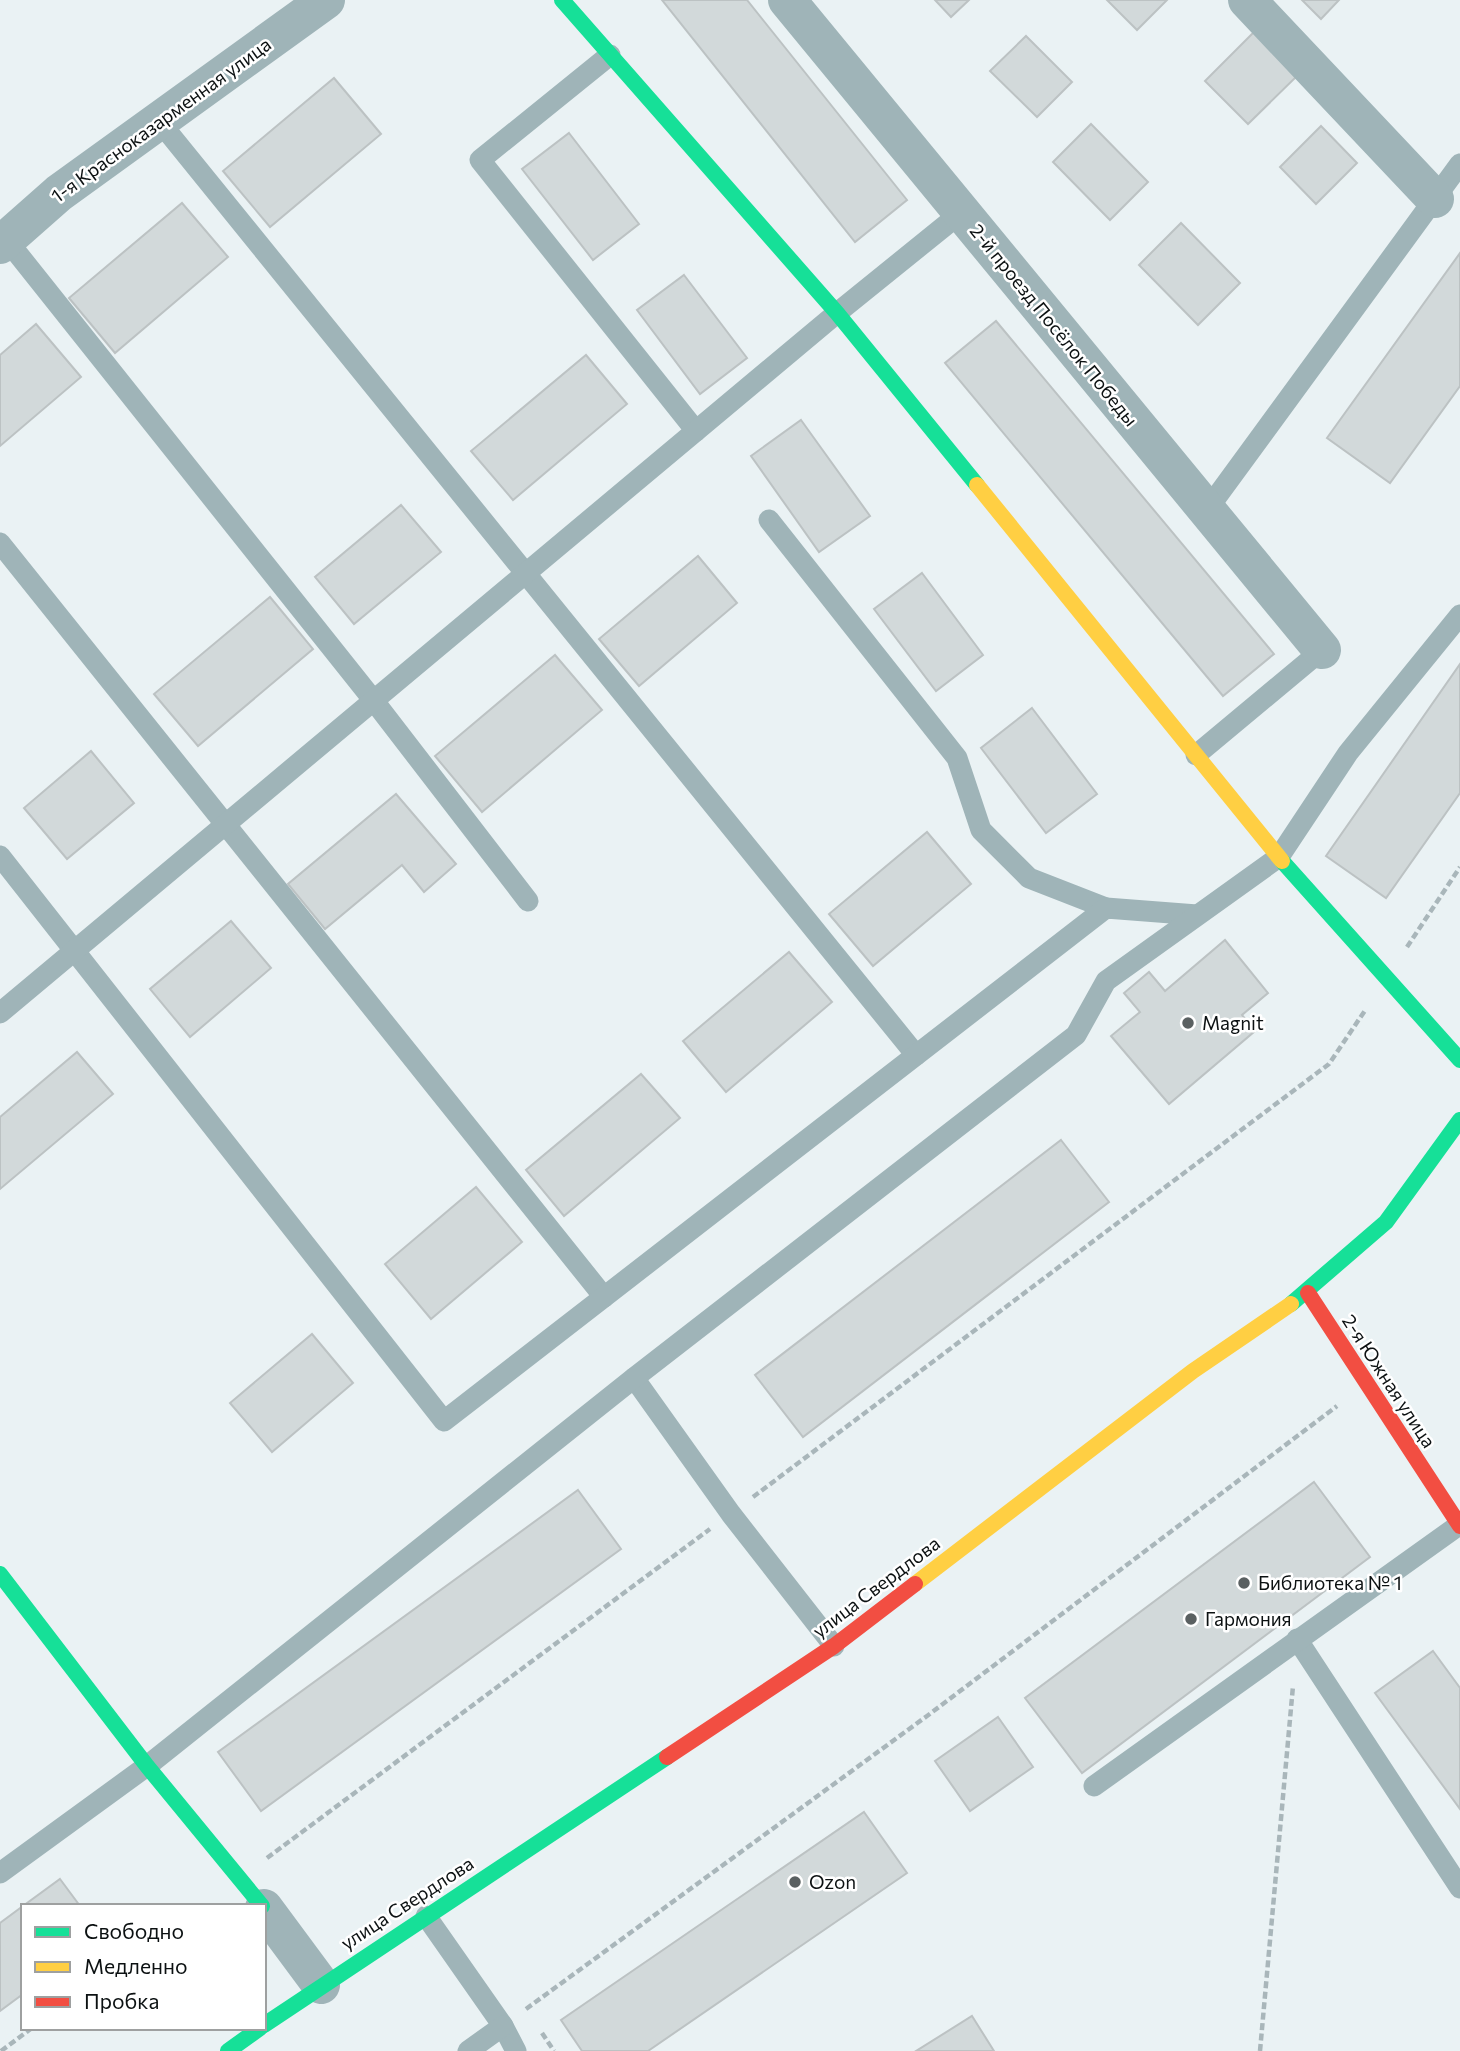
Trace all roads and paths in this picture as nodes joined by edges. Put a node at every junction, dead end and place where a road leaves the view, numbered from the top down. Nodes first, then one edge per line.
1 (326, 0) edge
2 (562, 0) edge
3 (787, 0) edge
4 (1247, 0) edge
5 (610, 55) junction
6 (159, 121) junction
7 (1460, 164) edge
8 (1435, 199) junction
9 (962, 212) junction
10 (3, 242) edge
11 (836, 313) junction
12 (696, 431) junction
13 (1207, 510) junction
14 (769, 520) dead end
15 (0, 543) edge
16 (1460, 615) edge
17 (1322, 650) joint
18 (374, 701) junction
19 (1196, 755) junction
20 (0, 856) edge
21 (1279, 857) junction
22 (1460, 867) edge
23 (528, 901) dead end
24 (1106, 908) junction
25 (1197, 915) junction
26 (1386, 979) junction
27 (0, 1013) edge
28 (916, 1055) junction
29 (1460, 1059) edge
30 (1460, 1120) edge
31 (1308, 1293) junction
32 (604, 1297) junction
33 (634, 1378) junction
34 (1365, 1385) junction
35 (731, 1514) junction
36 (1459, 1525) edge
37 (0, 1574) edge
38 (1297, 1639) junction
39 (834, 1646) junction
40 (147, 1766) junction
41 (1094, 1786) dead end
42 (0, 1873) edge
43 (241, 1877) junction
44 (1460, 1888) edge
45 (261, 1904) edge
46 (266, 1911) edge
47 (426, 1916) junction
48 (321, 1985) junction
49 (266, 2024) edge
50 (503, 2026) junction
51 (29, 2030) edge
52 (258, 2030) edge
53 (1, 2051) edge
54 (228, 2051) edge
55 (468, 2051) edge
56 (516, 2051) edge
57 (1260, 2051) edge

1 - 6 street, 1-я Красноказарменная улица
2 - 5 street
3 - 9 street, 2-й проезд Посёлок Победы
4 - 8 street
5 - 11 street
5 - 12 lane
6 - 10 street, 1-я Красноказарменная улица
6 - 28 lane
7 - 8 lane
8 - 13 lane
9 - 11 lane
9 - 13 street, 2-й проезд Посёлок Победы
10 - 18 lane
11 - 12 lane
11 - 19 street
12 - 18 lane
13 - 17 street, 2-й проезд Посёлок Победы
14 - 24 lane
15 - 32 lane
16 - 21 lane
17 - 19 lane
18 - 23 lane
18 - 27 lane
19 - 21 street
20 - 32 lane
21 - 25 lane
21 - 26 street
22 - 26 path
24 - 25 lane
24 - 28 lane
25 - 33 lane
26 - 29 street
26 - 35 path
28 - 32 lane
30 - 31 street, улица Свердлова
31 - 34 street, 2-я Южная улица
31 - 39 street, улица Свердлова
33 - 35 lane
33 - 40 lane
34 - 36 street, 2-я Южная улица
34 - 50 path
35 - 39 lane
35 - 43 path
36 - 38 lane
37 - 40 street
38 - 41 lane
38 - 44 lane
38 - 57 path
39 - 47 street, улица Свердлова
40 - 42 lane
40 - 43 street
43 - 45 street
46 - 48 street
47 - 48 street, улица Свердлова
47 - 50 lane
48 - 49 street, улица Свердлова
50 - 55 lane
50 - 56 lane
51 - 53 path
52 - 54 street, улица Свердлова

